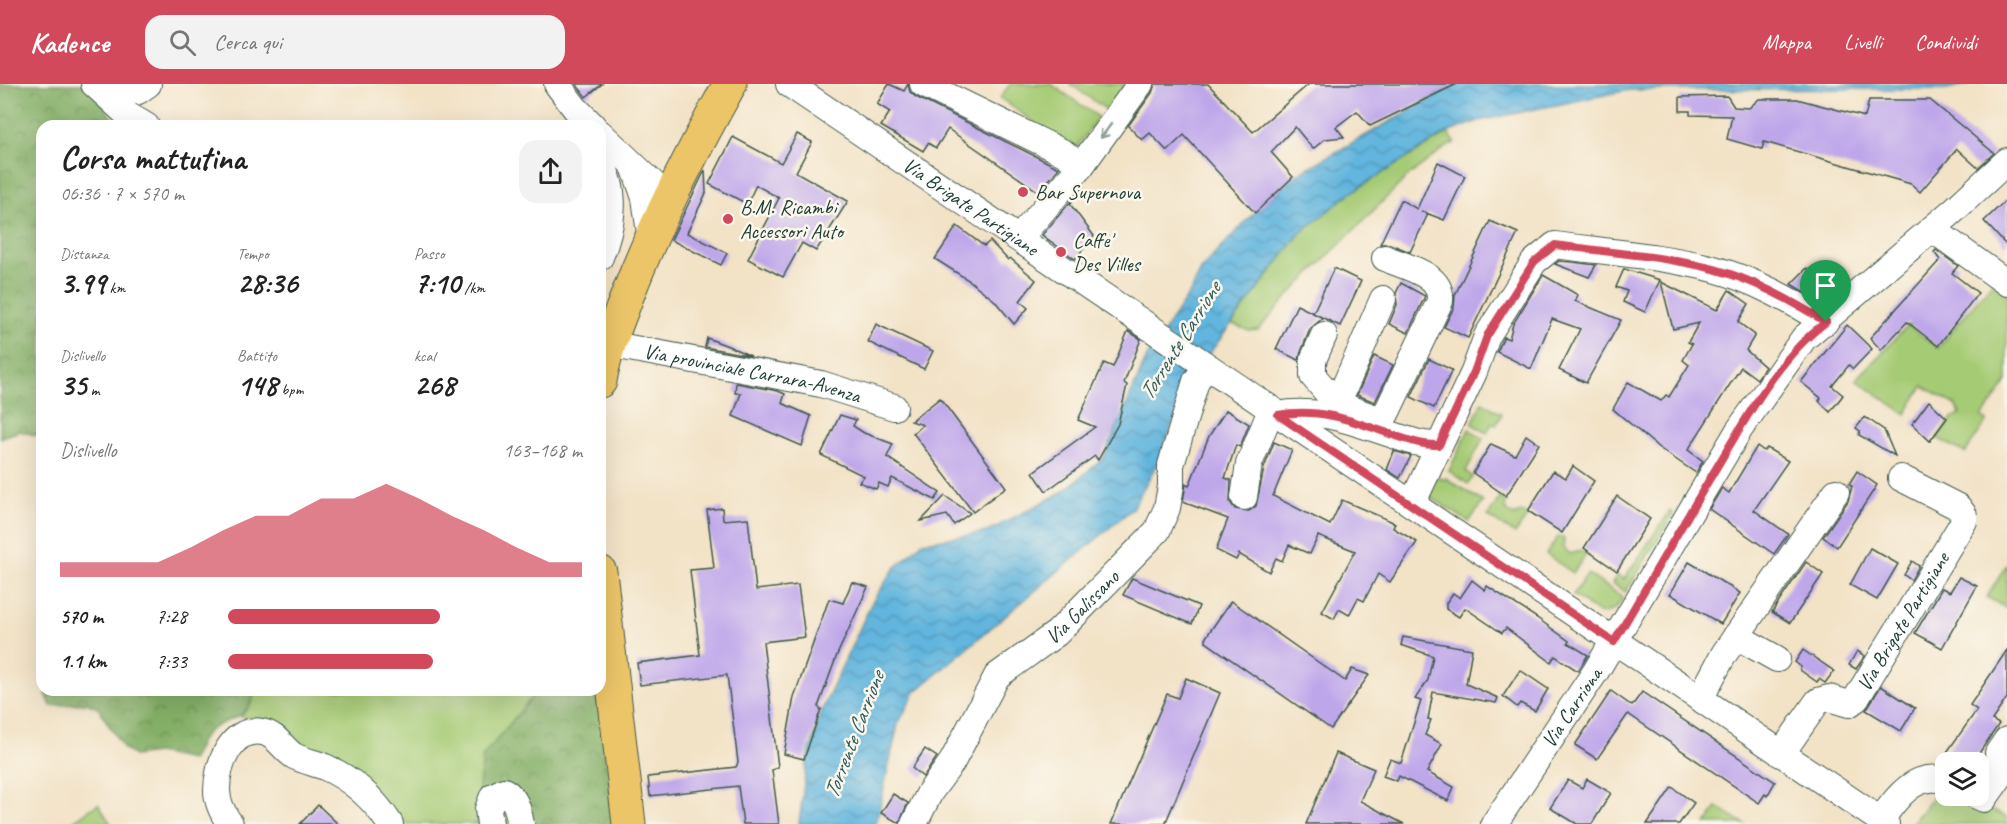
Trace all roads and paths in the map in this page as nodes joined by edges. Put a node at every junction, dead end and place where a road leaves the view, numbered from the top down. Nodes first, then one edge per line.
1 (94, 84) edge
2 (124, 84) edge
3 (148, 84) edge
4 (540, 84) edge
5 (557, 84) edge
6 (700, 84) edge
7 (730, 84) edge
8 (789, 84) edge
9 (924, 84) edge
10 (1140, 84) edge
11 (136, 120) edge
12 (567, 120) edge
13 (587, 120) edge
14 (606, 139) edge
15 (690, 158) junction
16 (2007, 161) edge
17 (634, 165) junction
18 (1081, 166) junction
19 (606, 177) edge
20 (669, 200) junction
21 (1932, 229) junction
22 (1020, 237) junction
23 (651, 240) junction
24 (606, 242) edge
25 (1385, 258) dead end
26 (2007, 284) edge
27 (1383, 299) dead end
28 (1826, 322) junction
29 (608, 331) edge
30 (1324, 335) dead end
31 (1213, 372) junction
32 (894, 407) dead end
33 (1331, 408) junction
34 (1274, 412) junction
35 (1439, 445) junction
36 (1901, 478) dead end
37 (1836, 492) dead end
38 (1244, 497) dead end
39 (1412, 504) junction
40 (606, 624) edge
41 (1736, 636) junction
42 (1614, 642) junction
43 (1777, 659) dead end
44 (1700, 699) junction
45 (2007, 740) edge
46 (1781, 754) junction
47 (1935, 779) edge
48 (1989, 793) edge
49 (1883, 822) edge
50 (230, 824) edge
51 (390, 824) edge
52 (489, 824) edge
53 (521, 824) edge
54 (629, 824) edge
55 (914, 824) edge
56 (1494, 824) edge

1 - 11 street
2 - 3 street
4 - 12 street
5 - 13 street
6 - 15 main road
7 - 15 main road
8 - 22 street, Via Brigate Partigiane
9 - 18 street
10 -> 18 street
14 - 17 street
15 - 20 main road
16 - 21 street, Via Carriona
17 - 20 street
17 - 23 street
18 - 22 street
19 - 24 street
20 - 23 main road
21 - 26 street
21 - 28 street, Via Carriona
22 - 31 street, Via Brigate Partigiane
23 - 29 main road
25 - 33 street
27 - 33 street
28 - 35 street
28 - 42 street, Via Carriona
29 - 32 street, Via provinciale Carrara-Avenza
30 - 33 street
31 - 34 street, Via Brigate Partigiane
31 - 55 street, Via Galissano
33 - 34 street
33 - 35 street
34 - 38 street
34 - 39 street, Via Brigate Partigiane
35 - 39 street
36 - 46 street, Via Brigate Partigiane
37 - 41 street
39 - 42 street, Via Brigate Partigiane
40 - 54 main road
41 - 43 street
41 - 44 street
42 - 44 street, Via Brigate Partigiane
42 - 56 street, Via Carriona
44 - 46 street, Via Brigate Partigiane
45 - 48 street
46 - 49 street, Via Brigate Partigiane
47 - 49 street, Via Brigate Partigiane
50 - 51 street
52 - 53 street

